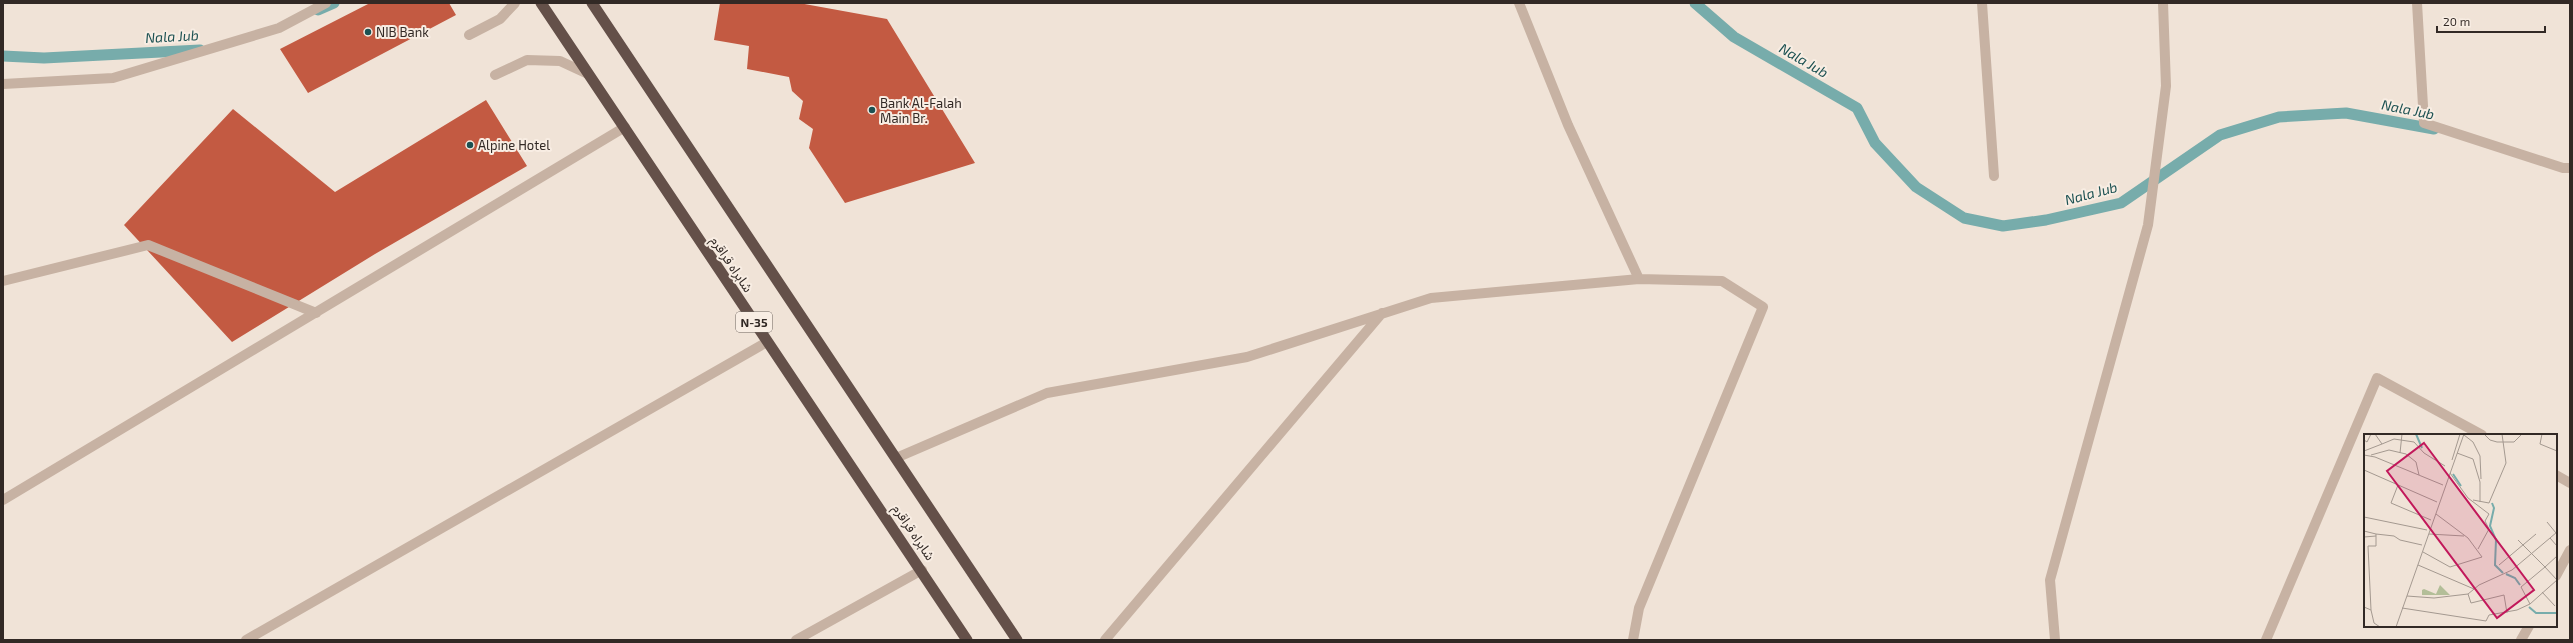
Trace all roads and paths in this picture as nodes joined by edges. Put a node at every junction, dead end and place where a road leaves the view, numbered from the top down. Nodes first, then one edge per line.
1 (326, 3) edge
2 (515, 3) edge
3 (541, 3) edge
4 (592, 3) edge
5 (1519, 3) edge
6 (1982, 3) edge
7 (2163, 3) edge
8 (2417, 3) edge
9 (469, 35) dead end
10 (588, 74) junction
11 (495, 75) dead end
12 (3, 84) edge
13 (625, 127) junction
14 (2570, 168) edge
15 (1994, 176) dead end
16 (1639, 279) junction
17 (3, 281) edge
18 (316, 313) junction
19 (1382, 313) junction
20 (767, 342) junction
21 (2480, 434) edge
22 (896, 458) junction
23 (2557, 476) edge
24 (2570, 483) edge
25 (3, 500) edge
26 (2570, 550) edge
27 (922, 570) junction
28 (2557, 574) edge
29 (2528, 627) edge
30 (258, 637) edge
31 (246, 640) edge
32 (796, 640) edge
33 (967, 640) edge
34 (1017, 640) edge
35 (1105, 640) edge
36 (1632, 640) edge
37 (2055, 640) edge
38 (2266, 640) edge
39 (2521, 640) edge

1 - 12 street
2 - 9 street
3 - 10 highway, شاہراہ قراقرم / N-35
4 - 22 highway, شاہراہ قراقرم
5 - 16 street
6 - 15 street
7 - 37 street
8 - 14 street
10 - 11 street
10 - 13 highway, شاہراہ قراقرم / N-35
13 - 18 street
13 - 20 highway, شاہراہ قراقرم / N-35
16 - 19 street
16 - 36 street
17 - 18 street
18 - 25 street
19 - 22 street
19 - 35 street
20 - 27 highway, شاہراہ قراقرم / N-35
20 - 30 street
21 - 38 street
22 - 34 highway, شاہراہ قراقرم
23 - 24 street
26 - 28 street
27 - 32 street
27 - 33 highway, شاہراہ قراقرم / N-35
29 - 39 street
30 - 31 street

